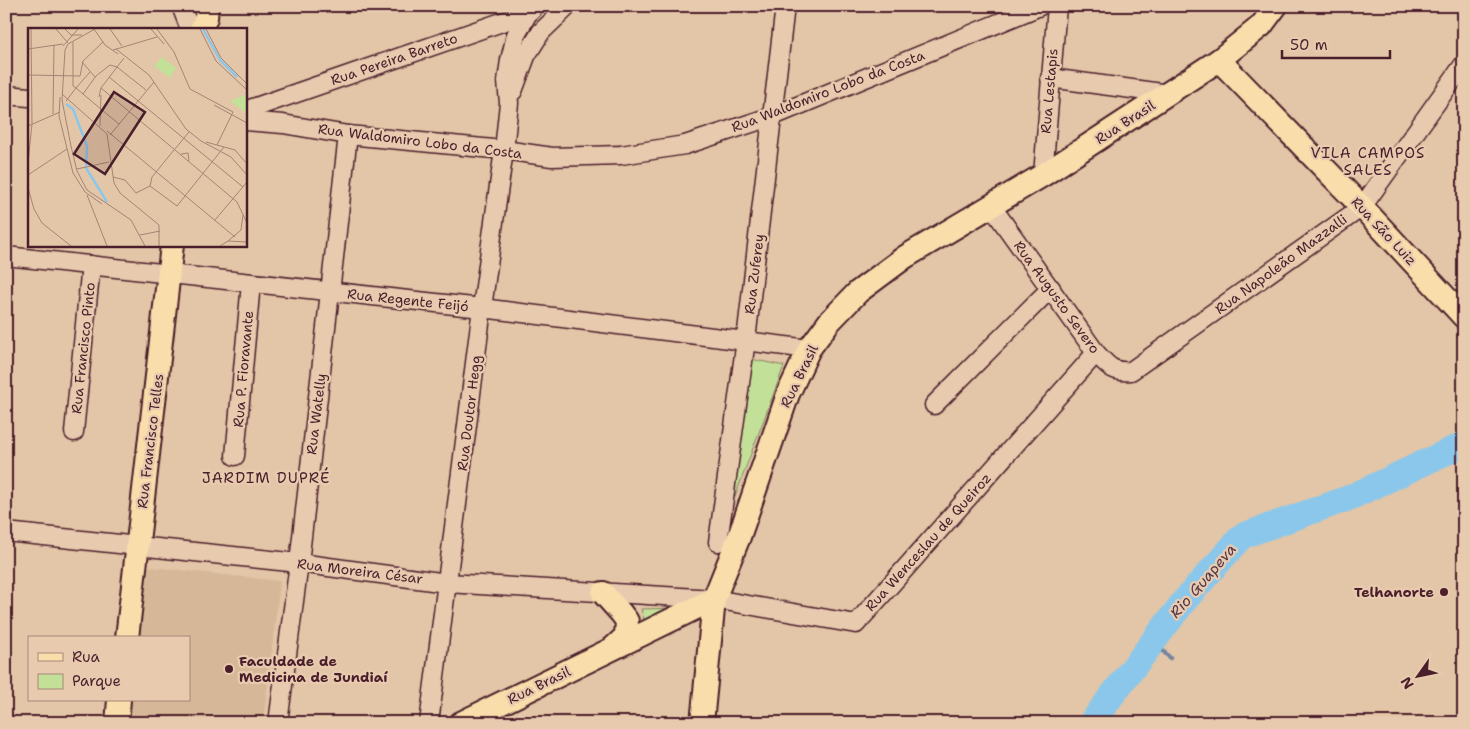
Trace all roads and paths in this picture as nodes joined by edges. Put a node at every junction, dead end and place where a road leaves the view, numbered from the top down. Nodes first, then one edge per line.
1 (181, 6) edge
2 (568, 6) edge
3 (786, 6) edge
4 (1040, 6) edge
5 (1057, 6) edge
6 (1276, 6) edge
7 (532, 10) edge
8 (202, 22) edge
9 (1219, 60) junction
10 (1464, 64) edge
11 (1050, 78) junction
12 (1168, 94) junction
13 (6, 95) edge
14 (28, 98) edge
15 (509, 103) junction
16 (247, 112) edge
17 (773, 116) junction
18 (348, 135) junction
19 (504, 150) junction
20 (1043, 175) junction
21 (992, 207) junction
22 (1362, 207) junction
23 (172, 246) edge
24 (6, 257) edge
25 (91, 265) junction
26 (170, 273) junction
27 (251, 282) junction
28 (1051, 288) junction
29 (330, 291) junction
30 (482, 308) junction
31 (1464, 317) edge
32 (746, 340) junction
33 (809, 349) junction
34 (1096, 353) junction
35 (1131, 371) joint
36 (934, 405) dead end
37 (74, 432) dead end
38 (235, 456) dead end
39 (723, 507) junction
40 (746, 515) junction
41 (6, 532) edge
42 (718, 542) dead end
43 (137, 547) junction
44 (298, 563) junction
45 (447, 583) junction
46 (602, 593) junction
47 (714, 599) junction
48 (127, 636) edge
49 (613, 649) junction
50 (120, 702) edge
51 (117, 723) edge
52 (278, 723) edge
53 (430, 723) edge
54 (461, 723) edge
55 (702, 723) edge

1 - 8 street
2 - 15 street, Rua Doutor Hegg
3 - 17 street, Rua Zuferey
4 - 17 street, Rua Waldomiro Lobo da Costa
5 - 11 street, Rua Lestapis
6 - 9 main road, Rua Brasil
7 - 15 street, Rua Doutor Hegg
7 - 16 street, Rua Pereira Barreto
9 - 12 main road, Rua Brasil
9 - 22 main road, Rua São Luiz
10 - 22 street, Rua Napoleão Mazzalli
11 - 12 street
11 - 20 street, Rua Lestapis
12 - 20 main road, Rua Brasil
13 - 14 street
15 - 19 street, Rua Doutor Hegg
16 - 18 street, Rua Waldomiro Lobo da Costa
17 - 19 street, Rua Waldomiro Lobo da Costa
17 - 32 street, Rua Zuferey
18 - 19 street, Rua Waldomiro Lobo da Costa
18 - 29 street, Rua Watelly
19 - 30 street, Rua Doutor Hegg
20 - 21 main road, Rua Brasil
21 - 28 street, Rua Augusto Severo
21 - 33 main road, Rua Brasil
22 - 31 main road, Rua São Luiz
22 - 35 street, Rua Napoleão Mazzalli
23 - 26 main road, Rua Francisco Telles
24 - 25 street, Rua Regente Feijó
25 - 26 street, Rua Regente Feijó
25 - 37 street, Rua Francisco Pinto
26 - 27 street, Rua Regente Feijó
26 - 43 main road, Rua Francisco Telles
27 - 29 street, Rua Regente Feijó
27 - 38 street, Rua P. Fioravante
28 - 34 street, Rua Augusto Severo
28 - 36 street
29 - 30 street, Rua Regente Feijó
29 - 44 street, Rua Watelly
30 - 32 street, Rua Regente Feijó
30 - 45 street, Rua Doutor Hegg
32 - 33 street, Rua Regente Feijó
32 - 39 street, Rua Zuferey
33 - 40 main road, Rua Brasil
34 - 35 street, Rua Augusto Severo
34 - 47 street, Rua Wenceslau de Queiroz
39 - 40 street
39 - 42 street, Rua Zuferey
40 - 47 main road, Rua Brasil
41 - 43 street, Rua Moreira César
43 - 44 street, Rua Moreira César
43 - 48 main road, Rua Francisco Telles
44 - 45 street, Rua Moreira César
44 - 52 street, Rua Watelly
45 - 46 street, Rua Moreira César
45 - 53 street, Rua Doutor Hegg
46 - 47 street, Rua Moreira César
46 - 49 main road
47 - 49 main road, Rua Brasil
47 - 55 main road
49 - 54 main road, Rua Brasil
50 - 51 main road

